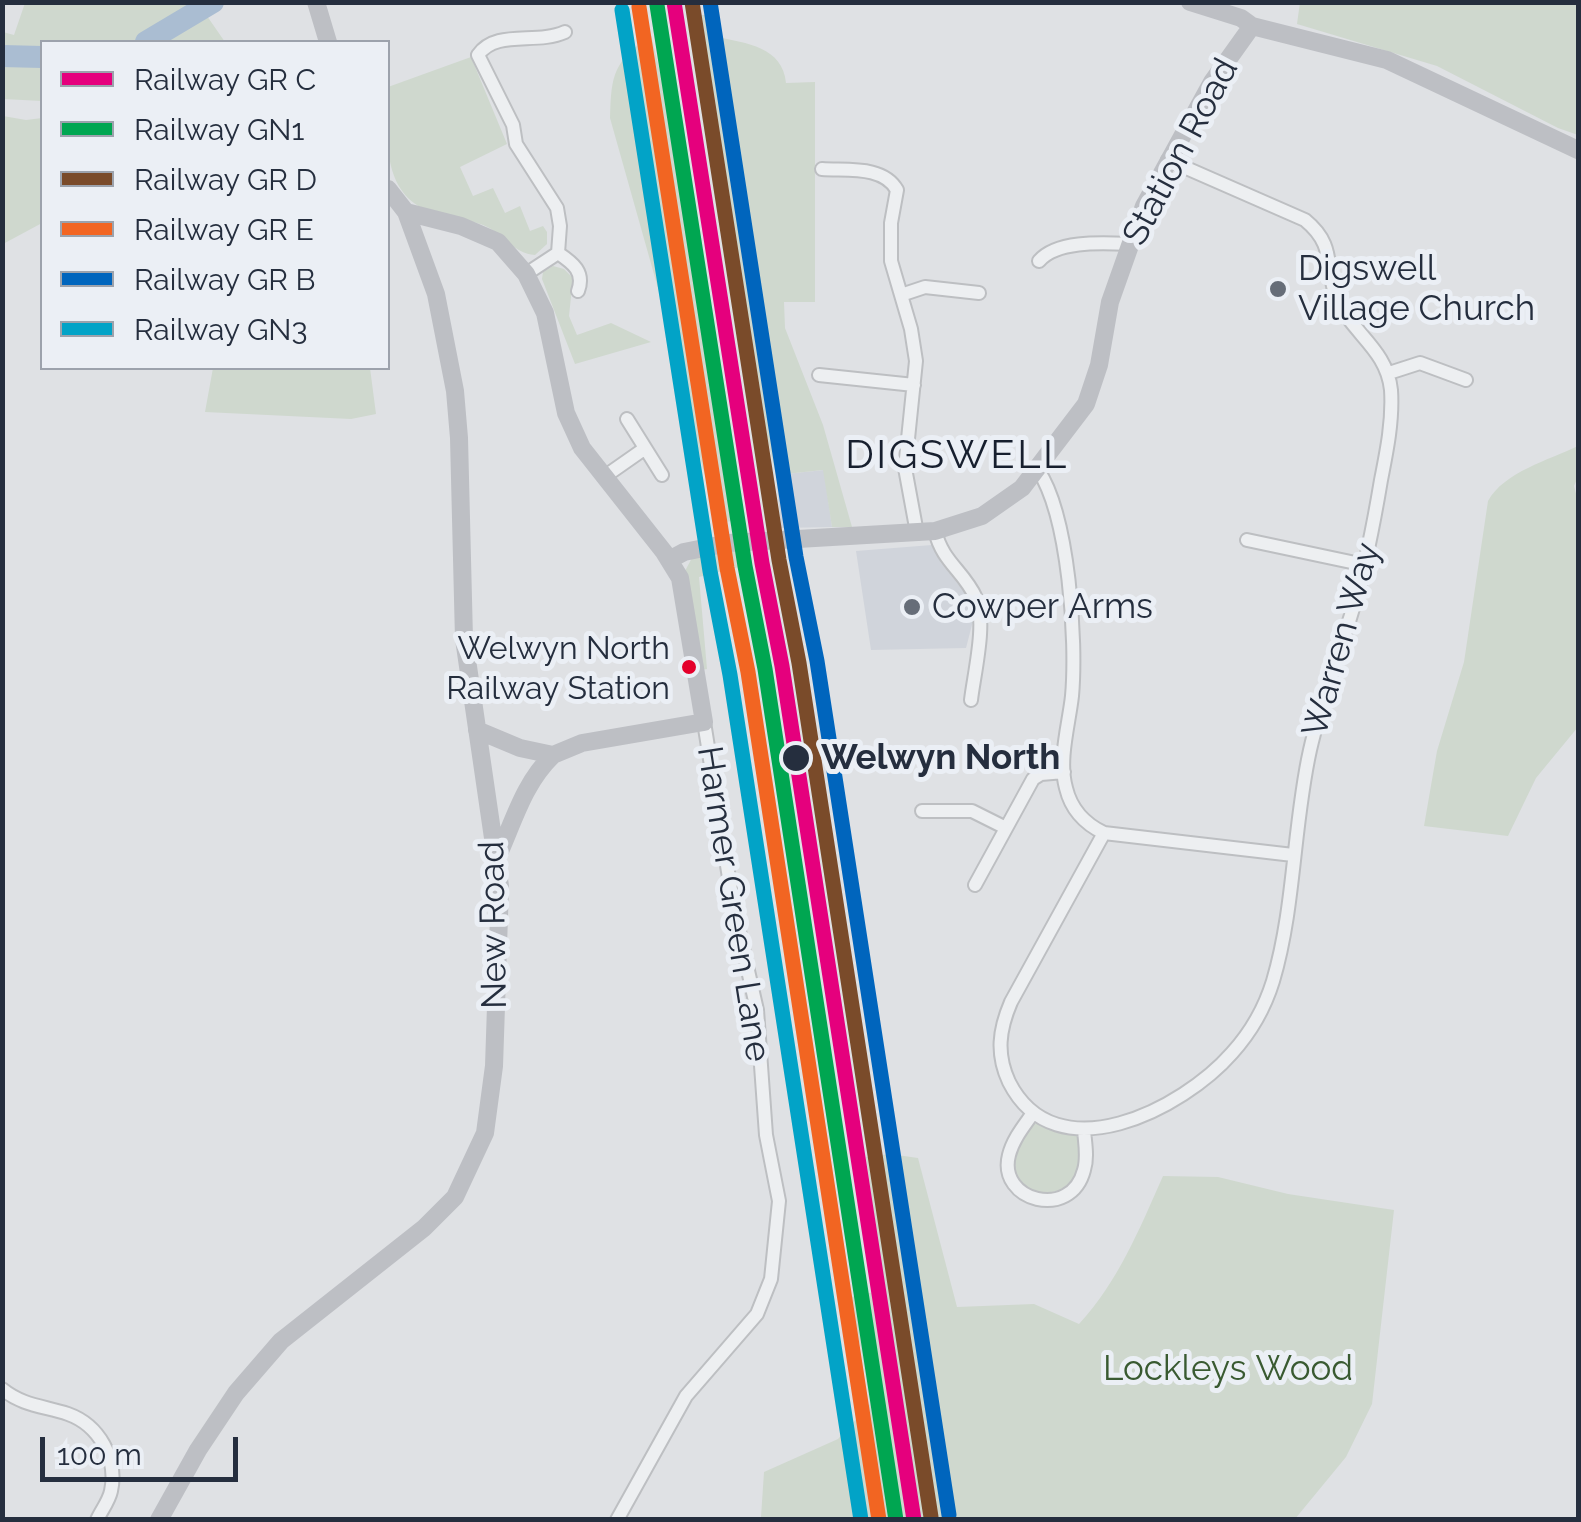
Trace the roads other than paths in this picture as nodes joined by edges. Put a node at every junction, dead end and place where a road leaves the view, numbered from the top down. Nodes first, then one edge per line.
1 (1190, 2) edge
2 (322, 5) edge
3 (1252, 26) junction
4 (565, 32) dead end
5 (328, 40) edge
6 (1578, 150) edge
7 (1168, 160) junction
8 (822, 168) dead end
9 (390, 192) edge
10 (406, 212) junction
11 (1129, 244) junction
12 (558, 253) junction
13 (1039, 261) dead end
14 (526, 274) junction
15 (578, 291) dead end
16 (979, 293) dead end
17 (901, 294) junction
18 (1388, 372) junction
19 (819, 375) dead end
20 (1466, 380) dead end
21 (914, 386) junction
22 (627, 419) dead end
23 (644, 449) junction
24 (1038, 470) junction
25 (662, 475) dead end
26 (604, 477) junction
27 (926, 532) junction
28 (1247, 540) dead end
29 (669, 560) junction
30 (1364, 565) junction
31 (971, 700) dead end
32 (704, 722) junction
33 (477, 730) junction
34 (553, 755) junction
35 (1064, 772) junction
36 (922, 812) dead end
37 (1004, 827) junction
38 (1104, 833) junction
39 (1294, 855) junction
40 (496, 860) junction
41 (975, 884) dead end
42 (1033, 1113) junction
43 (1084, 1130) junction
44 (2, 1389) edge
45 (96, 1520) edge
46 (159, 1520) edge
47 (618, 1520) edge

1 - 3 street
2 - 5 street
3 - 6 street
3 - 7 street, Station Road
4 - 12 street
7 - 11 street, Station Road
7 - 18 street
8 - 17 street
9 - 10 street
10 - 14 street, Harmer Green Lane
10 - 33 street, New Road
11 - 13 street
11 - 24 street, Station Road
12 - 14 street
12 - 15 street
14 - 26 street, Harmer Green Lane
16 - 17 street
17 - 21 street
18 - 20 street
18 - 30 street, Warren Way
19 - 21 street
21 - 27 street
22 - 23 street
23 - 25 street
23 - 26 street
24 - 27 street, Station Road
24 - 35 street
26 - 29 street, Harmer Green Lane
27 - 29 street, Station Road
27 - 31 street
28 - 30 street
29 - 32 street, Harmer Green Lane
30 - 39 street, Warren Way
32 - 34 street
32 - 47 street, Harmer Green Lane
33 - 34 street
33 - 40 street, New Road
34 - 40 street
35 - 37 street
35 - 38 street
36 - 37 street
37 - 41 street
38 - 39 street
38 - 42 street
39 - 43 street, Warren Way
40 - 46 street, New Road
42 - 43 street
42 - 43 street
44 - 45 street

